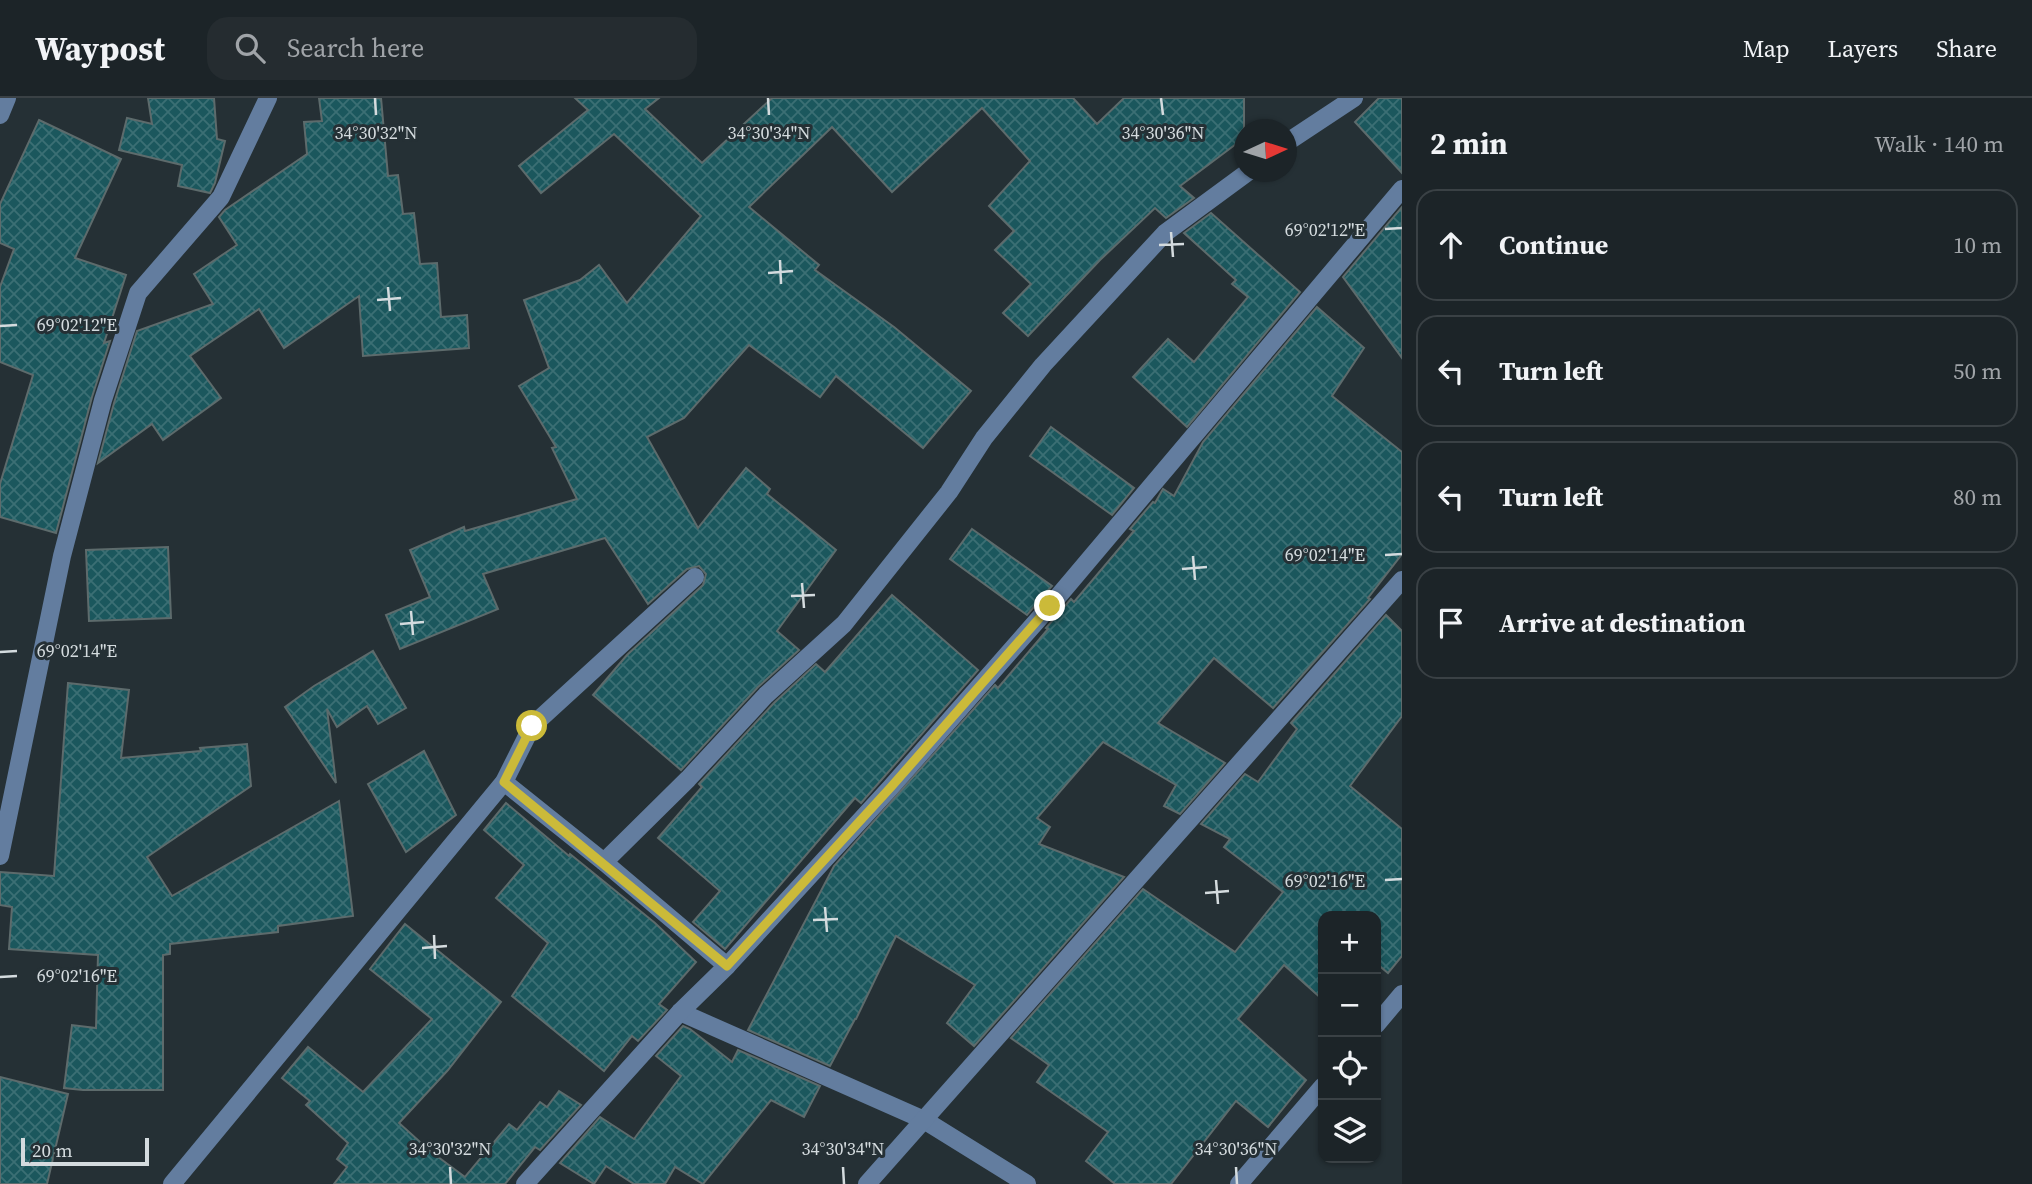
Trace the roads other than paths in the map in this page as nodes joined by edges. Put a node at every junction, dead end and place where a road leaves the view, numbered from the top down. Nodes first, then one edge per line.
1 (7, 98) edge
2 (268, 98) edge
3 (1353, 98) edge
4 (0, 115) edge
5 (1297, 136) edge
6 (1234, 182) edge
7 (1402, 189) edge
8 (695, 577) dead end
9 (1402, 580) edge
10 (504, 782) junction
11 (0, 856) edge
12 (604, 863) junction
13 (727, 966) junction
14 (1402, 994) edge
15 (680, 1012) junction
16 (1381, 1019) edge
17 (1318, 1092) edge
18 (924, 1119) junction
19 (172, 1184) edge
20 (525, 1184) edge
21 (867, 1184) edge
22 (1027, 1184) edge
23 (1239, 1184) edge

1 - 4 street
2 - 11 street
3 - 5 street
6 - 12 street
7 - 13 street
8 - 10 street
9 - 18 street
10 - 12 street
10 - 19 street
12 - 13 street
13 - 15 street
14 - 16 street
15 - 18 street
15 - 20 street
17 - 23 street
18 - 21 street
18 - 22 street

